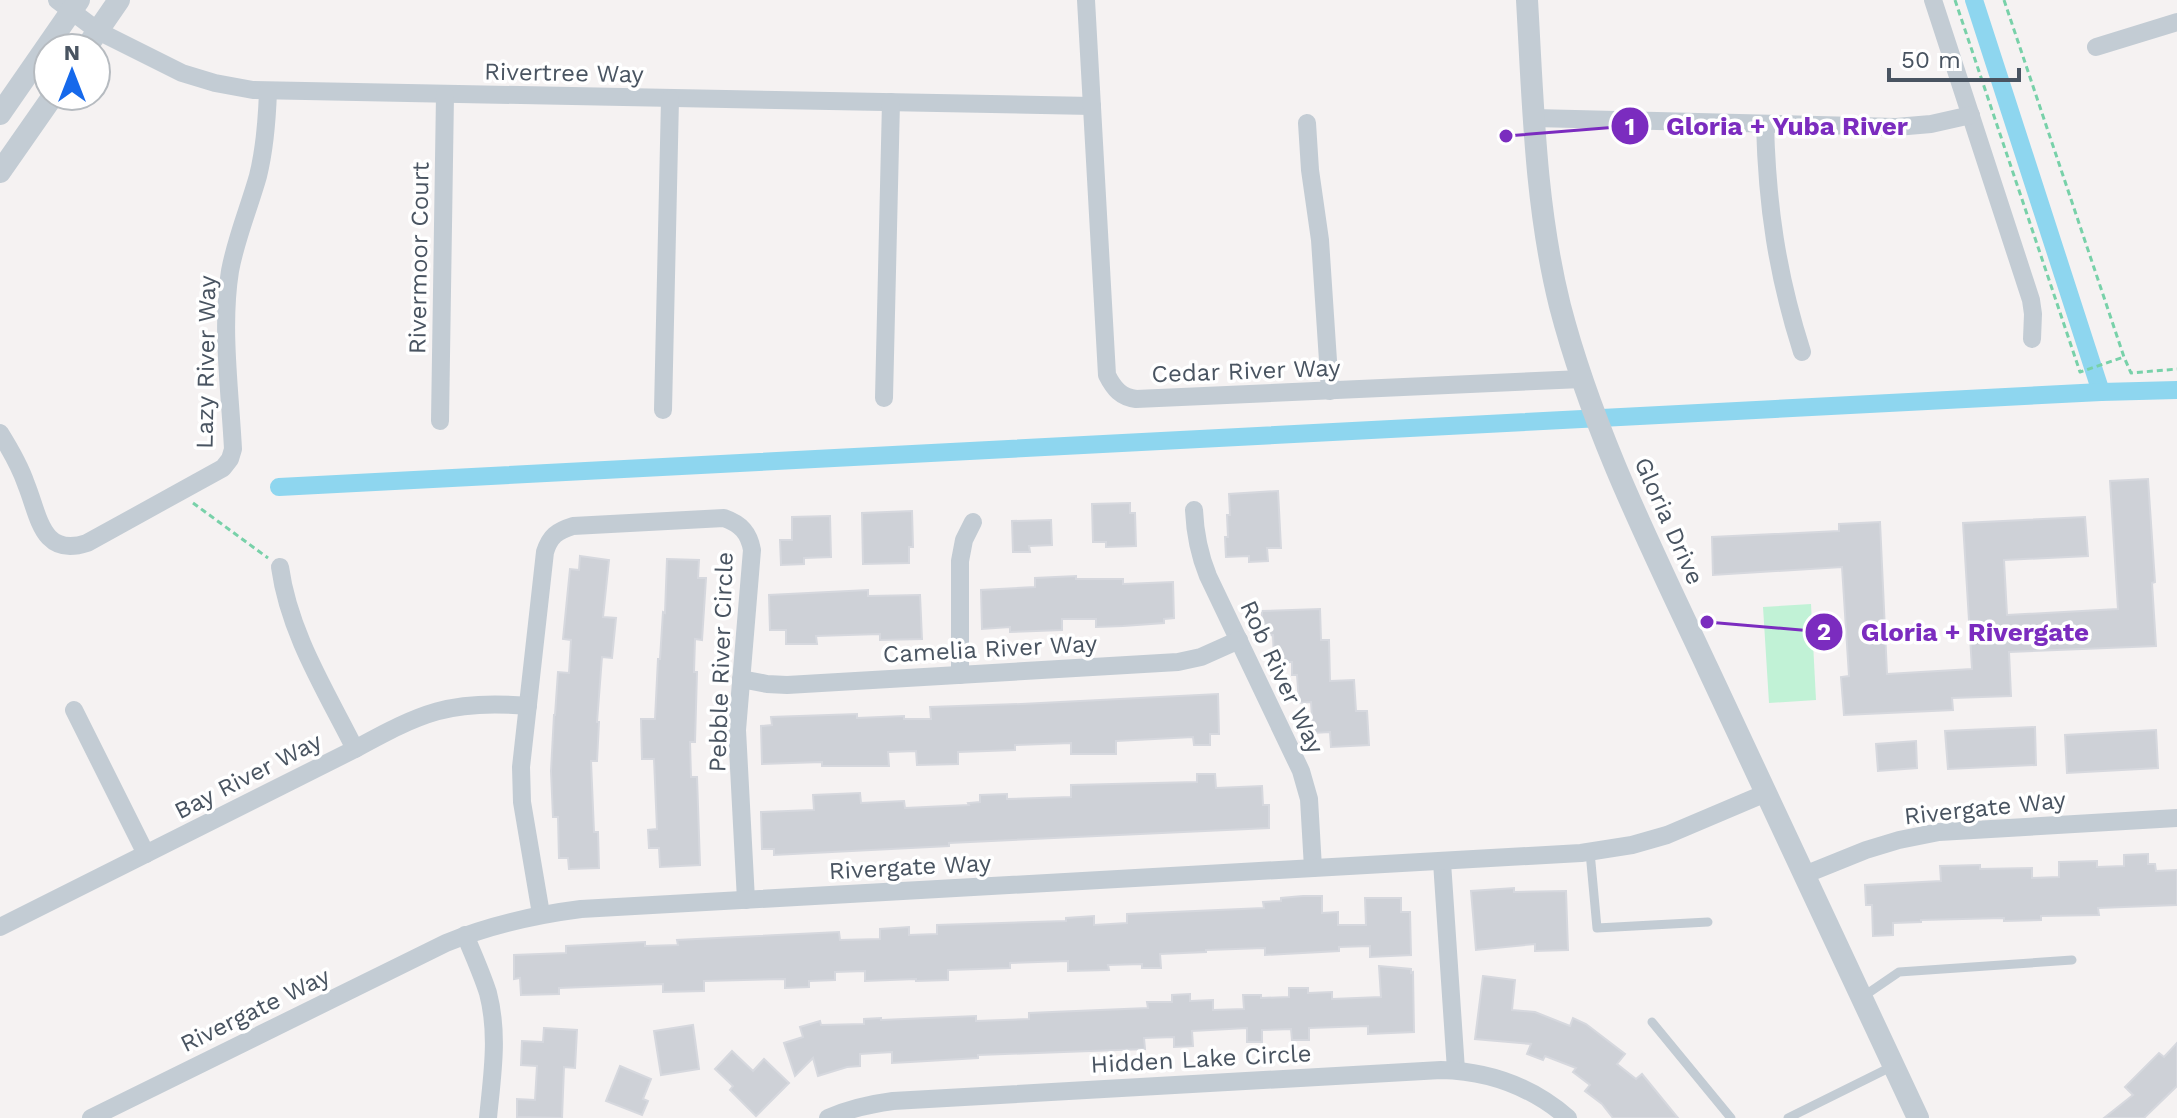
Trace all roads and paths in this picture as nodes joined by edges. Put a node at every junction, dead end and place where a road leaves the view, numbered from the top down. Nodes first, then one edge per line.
1 (119, 0) edge
2 (1086, 0) edge
3 (1527, 0) edge
4 (1933, 0) edge
5 (1955, 0) edge
6 (2004, 0) edge
7 (69, 4) edge
8 (2177, 22) edge
9 (87, 32) edge
10 (97, 32) edge
11 (112, 47) edge
12 (2096, 47) dead end
13 (268, 91) junction
14 (445, 95) junction
15 (670, 99) junction
16 (891, 102) junction
17 (1092, 106) junction
18 (42, 112) edge
19 (0, 114) edge
20 (1971, 115) junction
21 (1534, 118) junction
22 (1307, 123) dead end
23 (1765, 124) junction
24 (0, 172) edge
25 (2032, 339) dead end
26 (1802, 352) dead end
27 (2124, 357) junction
28 (2177, 369) edge
29 (1582, 379) junction
30 (1330, 391) junction
31 (884, 398) dead end
32 (663, 410) dead end
33 (440, 421) dead end
34 (0, 433) edge
35 (180, 493) junction
36 (1194, 510) dead end
37 (973, 522) dead end
38 (280, 567) joint
39 (1239, 640) junction
40 (960, 675) junction
41 (741, 679) junction
42 (528, 706) junction
43 (74, 710) dead end
44 (355, 749) junction
45 (1766, 793) junction
46 (2177, 818) edge
47 (1590, 852) junction
48 (146, 854) junction
49 (1442, 862) junction
50 (1313, 868) junction
51 (1804, 875) junction
52 (746, 900) junction
53 (541, 914) junction
54 (1708, 922) dead end
55 (0, 927) edge
56 (465, 935) junction
57 (2072, 960) dead end
58 (1861, 998) junction
59 (1652, 1022) dead end
60 (1893, 1066) junction
61 (1456, 1070) junction
62 (91, 1118) edge
63 (488, 1118) edge
64 (828, 1118) edge
65 (1568, 1118) edge
66 (1731, 1118) edge
67 (1788, 1118) edge
68 (1918, 1118) edge

1 - 10 street
2 - 17 street, Cedar River Way
3 - 21 street, Gloria Drive
4 - 20 street
5 - 27 path
6 - 27 path
7 - 9 street, Rivertree Way
7 - 19 street
8 - 12 street
11 - 13 street, Rivertree Way
13 - 14 street, Rivertree Way
13 - 35 street, Lazy River Way
14 - 15 street, Rivertree Way
14 - 33 street, Rivermoor Court
15 - 16 street, Rivertree Way
15 - 32 street
16 - 17 street, Rivertree Way
16 - 31 street
17 - 30 street, Cedar River Way
18 - 24 street
20 - 23 street
20 - 25 street
21 - 23 street
21 - 29 street, Gloria Drive
22 - 30 street
23 - 26 street
27 - 28 path
29 - 30 street, Cedar River Way
29 - 45 street, Gloria Drive
34 - 35 street, Lazy River Way
35 - 38 path
36 - 39 street, Rob River Way
37 - 40 street
38 - 44 street
39 - 40 street, Camelia River Way
39 - 50 street, Rob River Way
40 - 41 street, Camelia River Way
41 - 42 street, Pebble River Circle
41 - 52 street, Pebble River Circle
42 - 44 street, Bay River Way
42 - 53 street, Pebble River Circle
43 - 48 street
44 - 48 street, Bay River Way
45 - 47 street, Rivergate Way
45 - 51 street, Gloria Drive
46 - 51 street, Rivergate Way
47 - 49 street, Rivergate Way
47 - 54 lane
48 - 55 street, Bay River Way
49 - 50 street, Rivergate Way
49 - 61 street
50 - 52 street, Rivergate Way
51 - 58 street, Gloria Drive
52 - 53 street, Rivergate Way
53 - 56 street, Rivergate Way
56 - 62 street, Rivergate Way
56 - 63 street
57 - 58 lane
58 - 60 street, Gloria Drive
59 - 66 lane
60 - 67 lane
60 - 68 street, Gloria Drive
61 - 64 street, Hidden Lake Circle
61 - 65 street, Hidden Lake Circle

